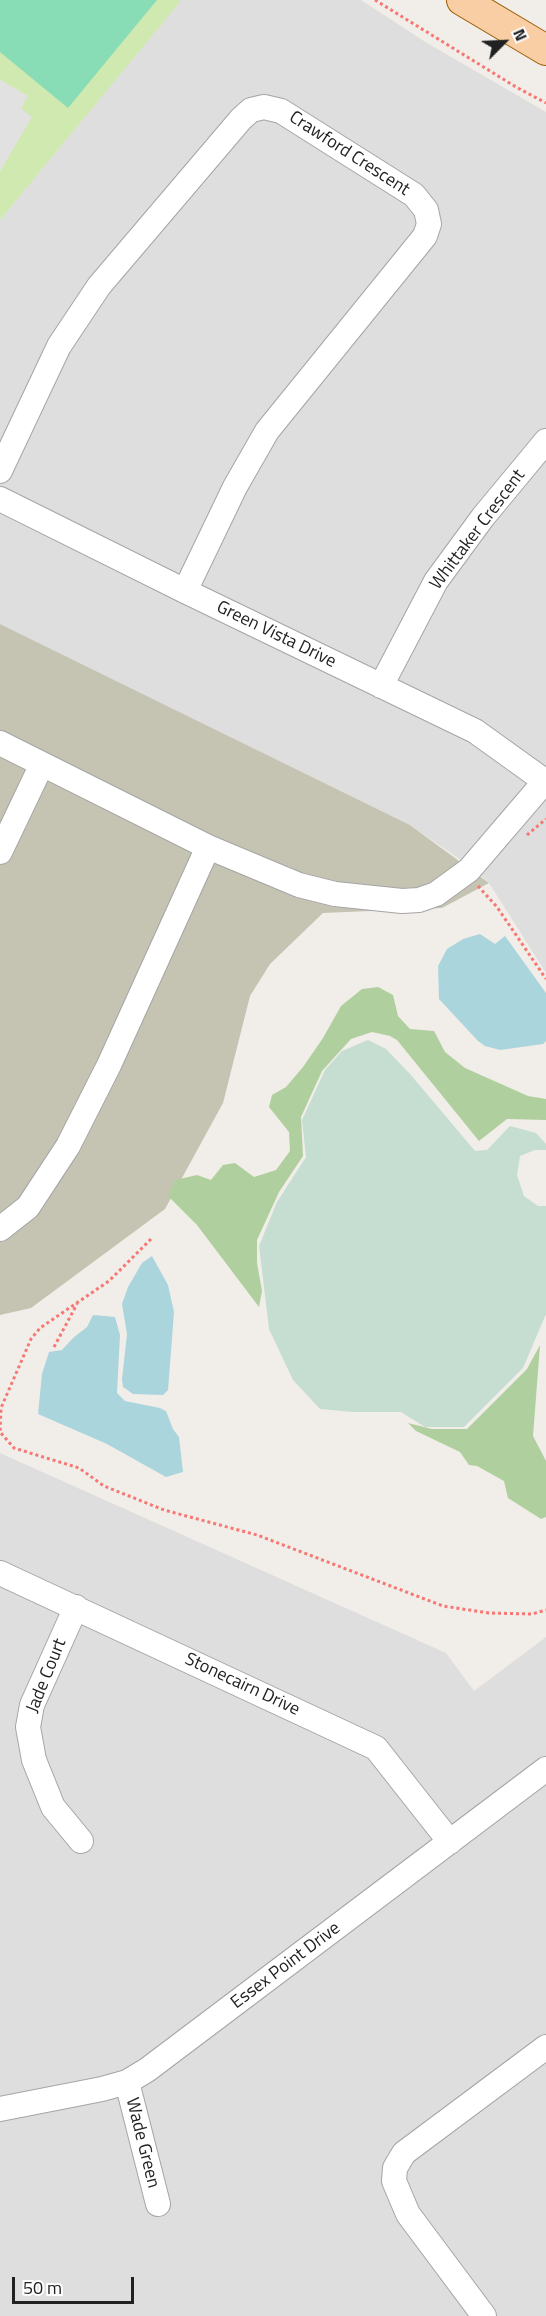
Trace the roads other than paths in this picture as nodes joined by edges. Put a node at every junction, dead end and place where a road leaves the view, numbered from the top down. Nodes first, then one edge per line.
1 (462, 0) edge
2 (546, 50) edge
3 (546, 441) edge
4 (0, 471) edge
5 (0, 499) edge
6 (185, 591) junction
7 (381, 686) junction
8 (0, 743) edge
9 (42, 764) junction
10 (546, 781) edge
11 (208, 847) junction
12 (0, 852) edge
13 (0, 1229) edge
14 (0, 1573) edge
15 (76, 1607) junction
16 (546, 1769) edge
17 (81, 1841) dead end
18 (450, 1842) junction
19 (546, 2047) edge
20 (127, 2082) junction
21 (0, 2109) edge
22 (158, 2204) dead end
23 (484, 2316) edge

1 - 2 main road
3 - 7 street, Whittaker Crescent
4 - 6 street, Crawford Crescent
5 - 6 street, Green Vista Drive
6 - 7 street, Green Vista Drive
7 - 10 street, Green Vista Drive
8 - 9 street
9 - 11 street
9 - 12 street
10 - 11 street
11 - 13 street
14 - 15 street, Stonecairn Drive
15 - 17 street, Jade Court
15 - 18 street, Stonecairn Drive
16 - 18 street, Essex Point Drive
18 - 20 street, Essex Point Drive
19 - 23 street
20 - 21 street, Essex Point Drive
20 - 22 street, Wade Green

